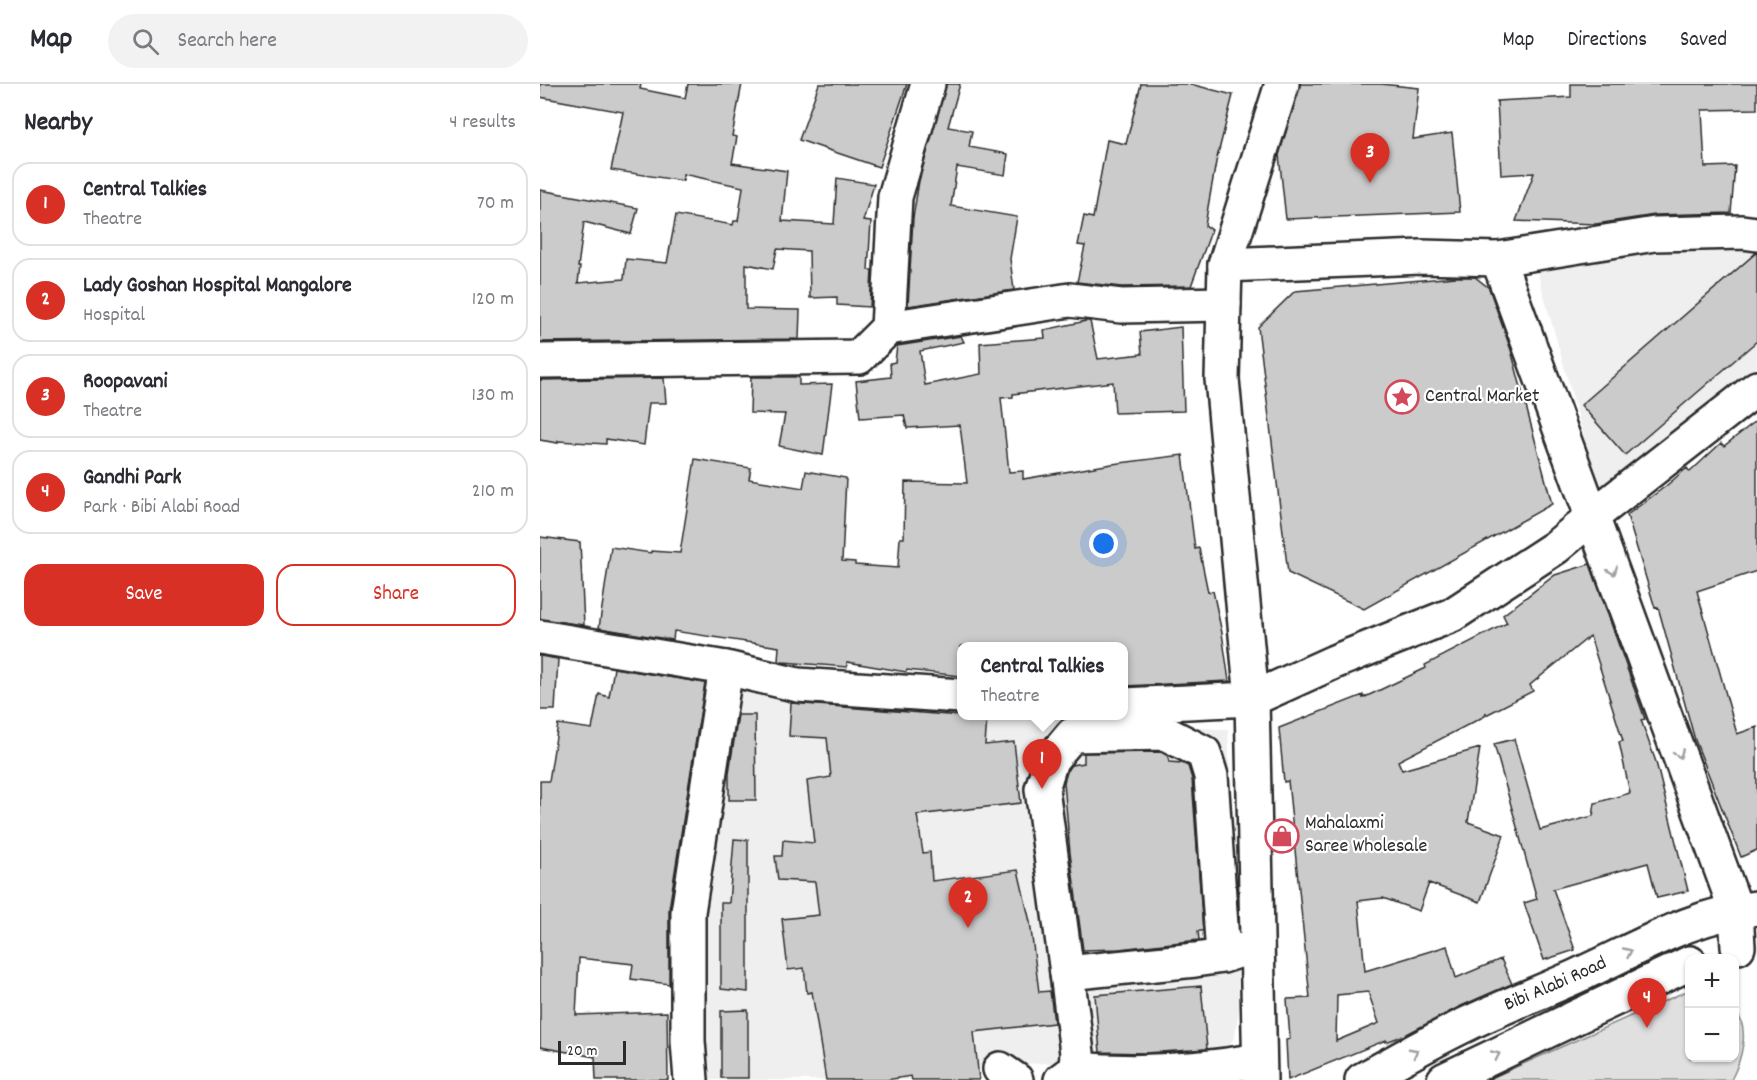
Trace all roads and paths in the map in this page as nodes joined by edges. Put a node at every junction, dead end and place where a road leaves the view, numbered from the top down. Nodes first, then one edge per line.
1 (928, 84) edge
2 (1282, 84) edge
3 (1757, 234) edge
4 (1498, 259) junction
5 (1225, 265) junction
6 (1224, 304) junction
7 (888, 328) junction
8 (540, 361) edge
9 (1757, 388) edge
10 (1593, 516) junction
11 (540, 637) edge
12 (726, 668) junction
13 (957, 696) edge
14 (1252, 699) junction
15 (1128, 705) edge
16 (1746, 909) edge
17 (1257, 945) junction
18 (1747, 945) edge
19 (1714, 954) edge
20 (1223, 956) junction
21 (1685, 965) edge
22 (1067, 973) junction
23 (1260, 1070) edge
24 (1068, 1075) edge
25 (691, 1080) edge
26 (1362, 1080) edge
27 (1444, 1080) edge

1 - 7 street
2 - 5 street
3 - 4 street
4 - 5 street
4 - 10 street
5 - 6 street
6 - 7 street
6 - 14 street
7 - 8 street
9 - 10 street
10 - 14 street
10 -> 16 street
11 - 12 street
12 - 13 street
12 - 25 street
14 - 15 street
14 - 17 street
16 - 18 street
26 -> 16 street, Bibi Alabi Road
17 - 20 street
17 - 23 street
18 - 19 street
20 - 22 street
20 - 22 street
27 -> 21 street
22 - 24 street
23 - 24 street

